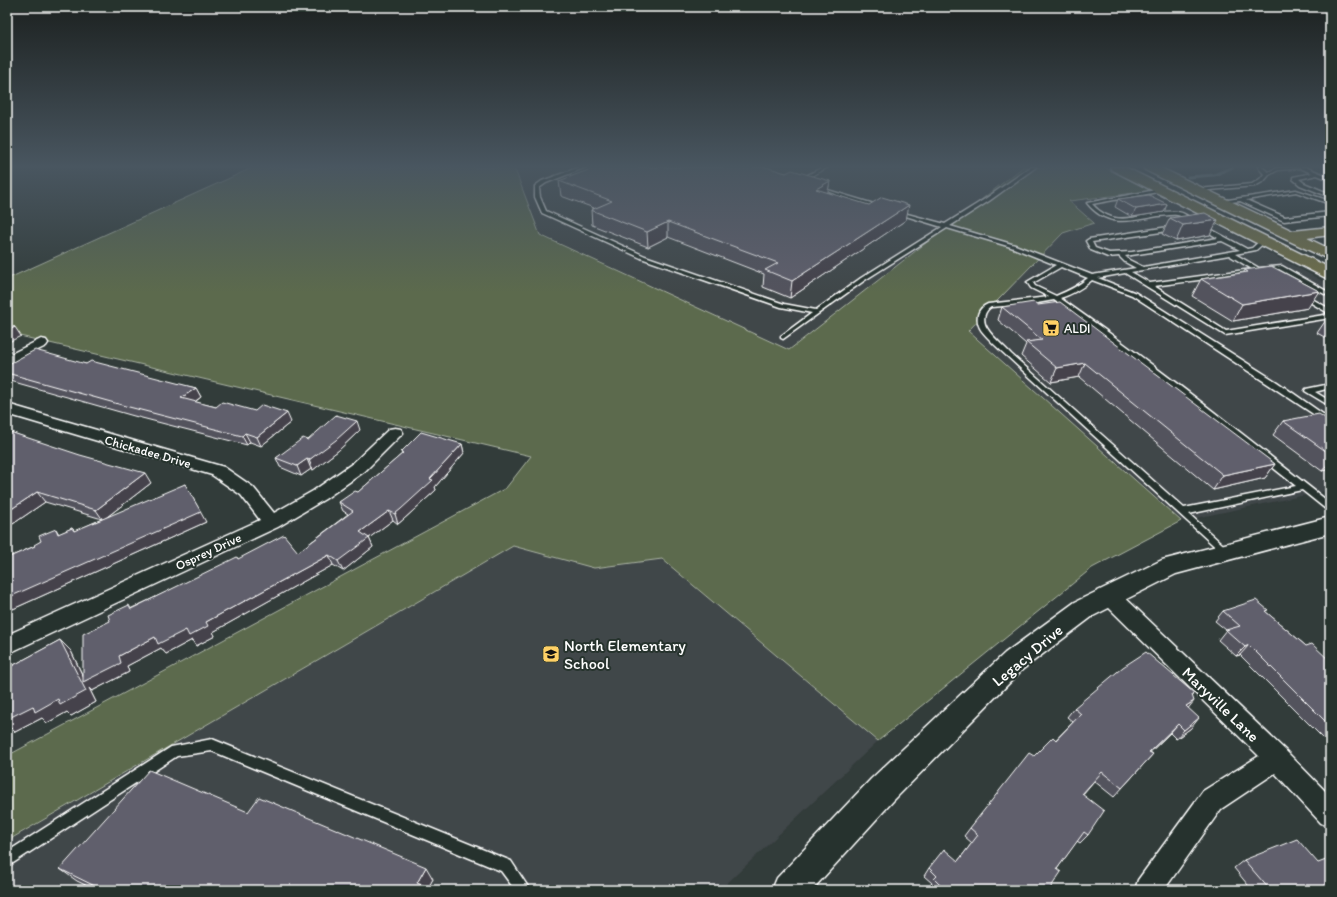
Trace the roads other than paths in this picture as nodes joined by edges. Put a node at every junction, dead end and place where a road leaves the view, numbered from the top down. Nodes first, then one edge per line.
1 (542, 209) edge
2 (973, 209) edge
3 (1093, 209) edge
4 (1169, 209) edge
5 (1196, 209) edge
6 (1235, 209) edge
7 (1262, 209) edge
8 (892, 210) edge
9 (1177, 213) junction
10 (1330, 214) edge
11 (1206, 223) edge
12 (1199, 224) junction
13 (945, 226) junction
14 (1191, 226) edge
15 (1183, 227) edge
16 (1330, 231) edge
17 (1292, 236) junction
18 (1223, 239) junction
19 (1264, 240) junction
20 (1246, 250) junction
21 (1229, 253) junction
22 (1120, 254) junction
23 (1330, 255) edge
24 (1061, 265) junction
25 (1142, 268) junction
26 (1257, 270) junction
27 (1126, 271) junction
28 (1330, 274) edge
29 (1092, 277) junction
30 (1270, 277) edge
31 (1149, 285) junction
32 (1297, 293) edge
33 (1330, 295) edge
34 (1056, 298) junction
35 (818, 312) junction
36 (1330, 312) edge
37 (1330, 316) edge
38 (783, 337) dead end
39 (41, 343) dead end
40 (7, 361) edge
41 (1330, 386) edge
42 (1330, 404) edge
43 (7, 409) edge
44 (1330, 423) edge
45 (395, 434) dead end
46 (1304, 487) junction
47 (1330, 508) edge
48 (1182, 512) junction
49 (272, 522) junction
50 (1330, 525) edge
51 (1226, 552) junction
52 (1110, 596) junction
53 (7, 645) edge
54 (1277, 758) junction
55 (1330, 814) edge
56 (7, 860) edge
57 (523, 890) edge
58 (789, 890) edge
59 (1148, 890) edge

1 - 35 lane
2 - 13 lane
3 - 9 lane
4 - 9 lane
5 - 19 main road
6 - 17 main road
7 - 10 lane
8 - 13 lane
9 - 12 lane
11 - 12 lane
12 - 14 lane
12 - 18 lane
13 - 24 lane
13 - 35 lane
15 - 22 lane
16 - 17 main road
17 - 19 main road
17 - 23 main road
18 - 20 lane
18 - 22 lane
19 - 20 lane
19 - 28 main road
20 - 21 lane
21 - 25 lane
21 - 26 lane
22 - 25 lane
24 - 29 lane
24 - 34 lane
25 - 27 lane
26 - 30 lane
26 - 31 lane
26 - 33 lane
27 - 29 lane
27 - 31 lane
29 - 34 lane
29 - 44 lane
31 - 37 lane
32 - 36 lane
34 - 46 lane
34 - 48 lane
35 - 38 lane
39 - 40 street
41 - 42 lane
43 - 49 street, Chickadee Drive
45 - 49 street, Osprey Drive
46 - 47 lane
46 - 48 lane
48 - 51 lane
49 - 53 street, Osprey Drive
50 - 51 street, Legacy Drive
51 - 52 street, Legacy Drive
52 - 54 street, Maryville Lane
52 - 58 street, Legacy Drive
54 - 55 street, Maryville Lane
54 - 59 street
56 - 57 lane

